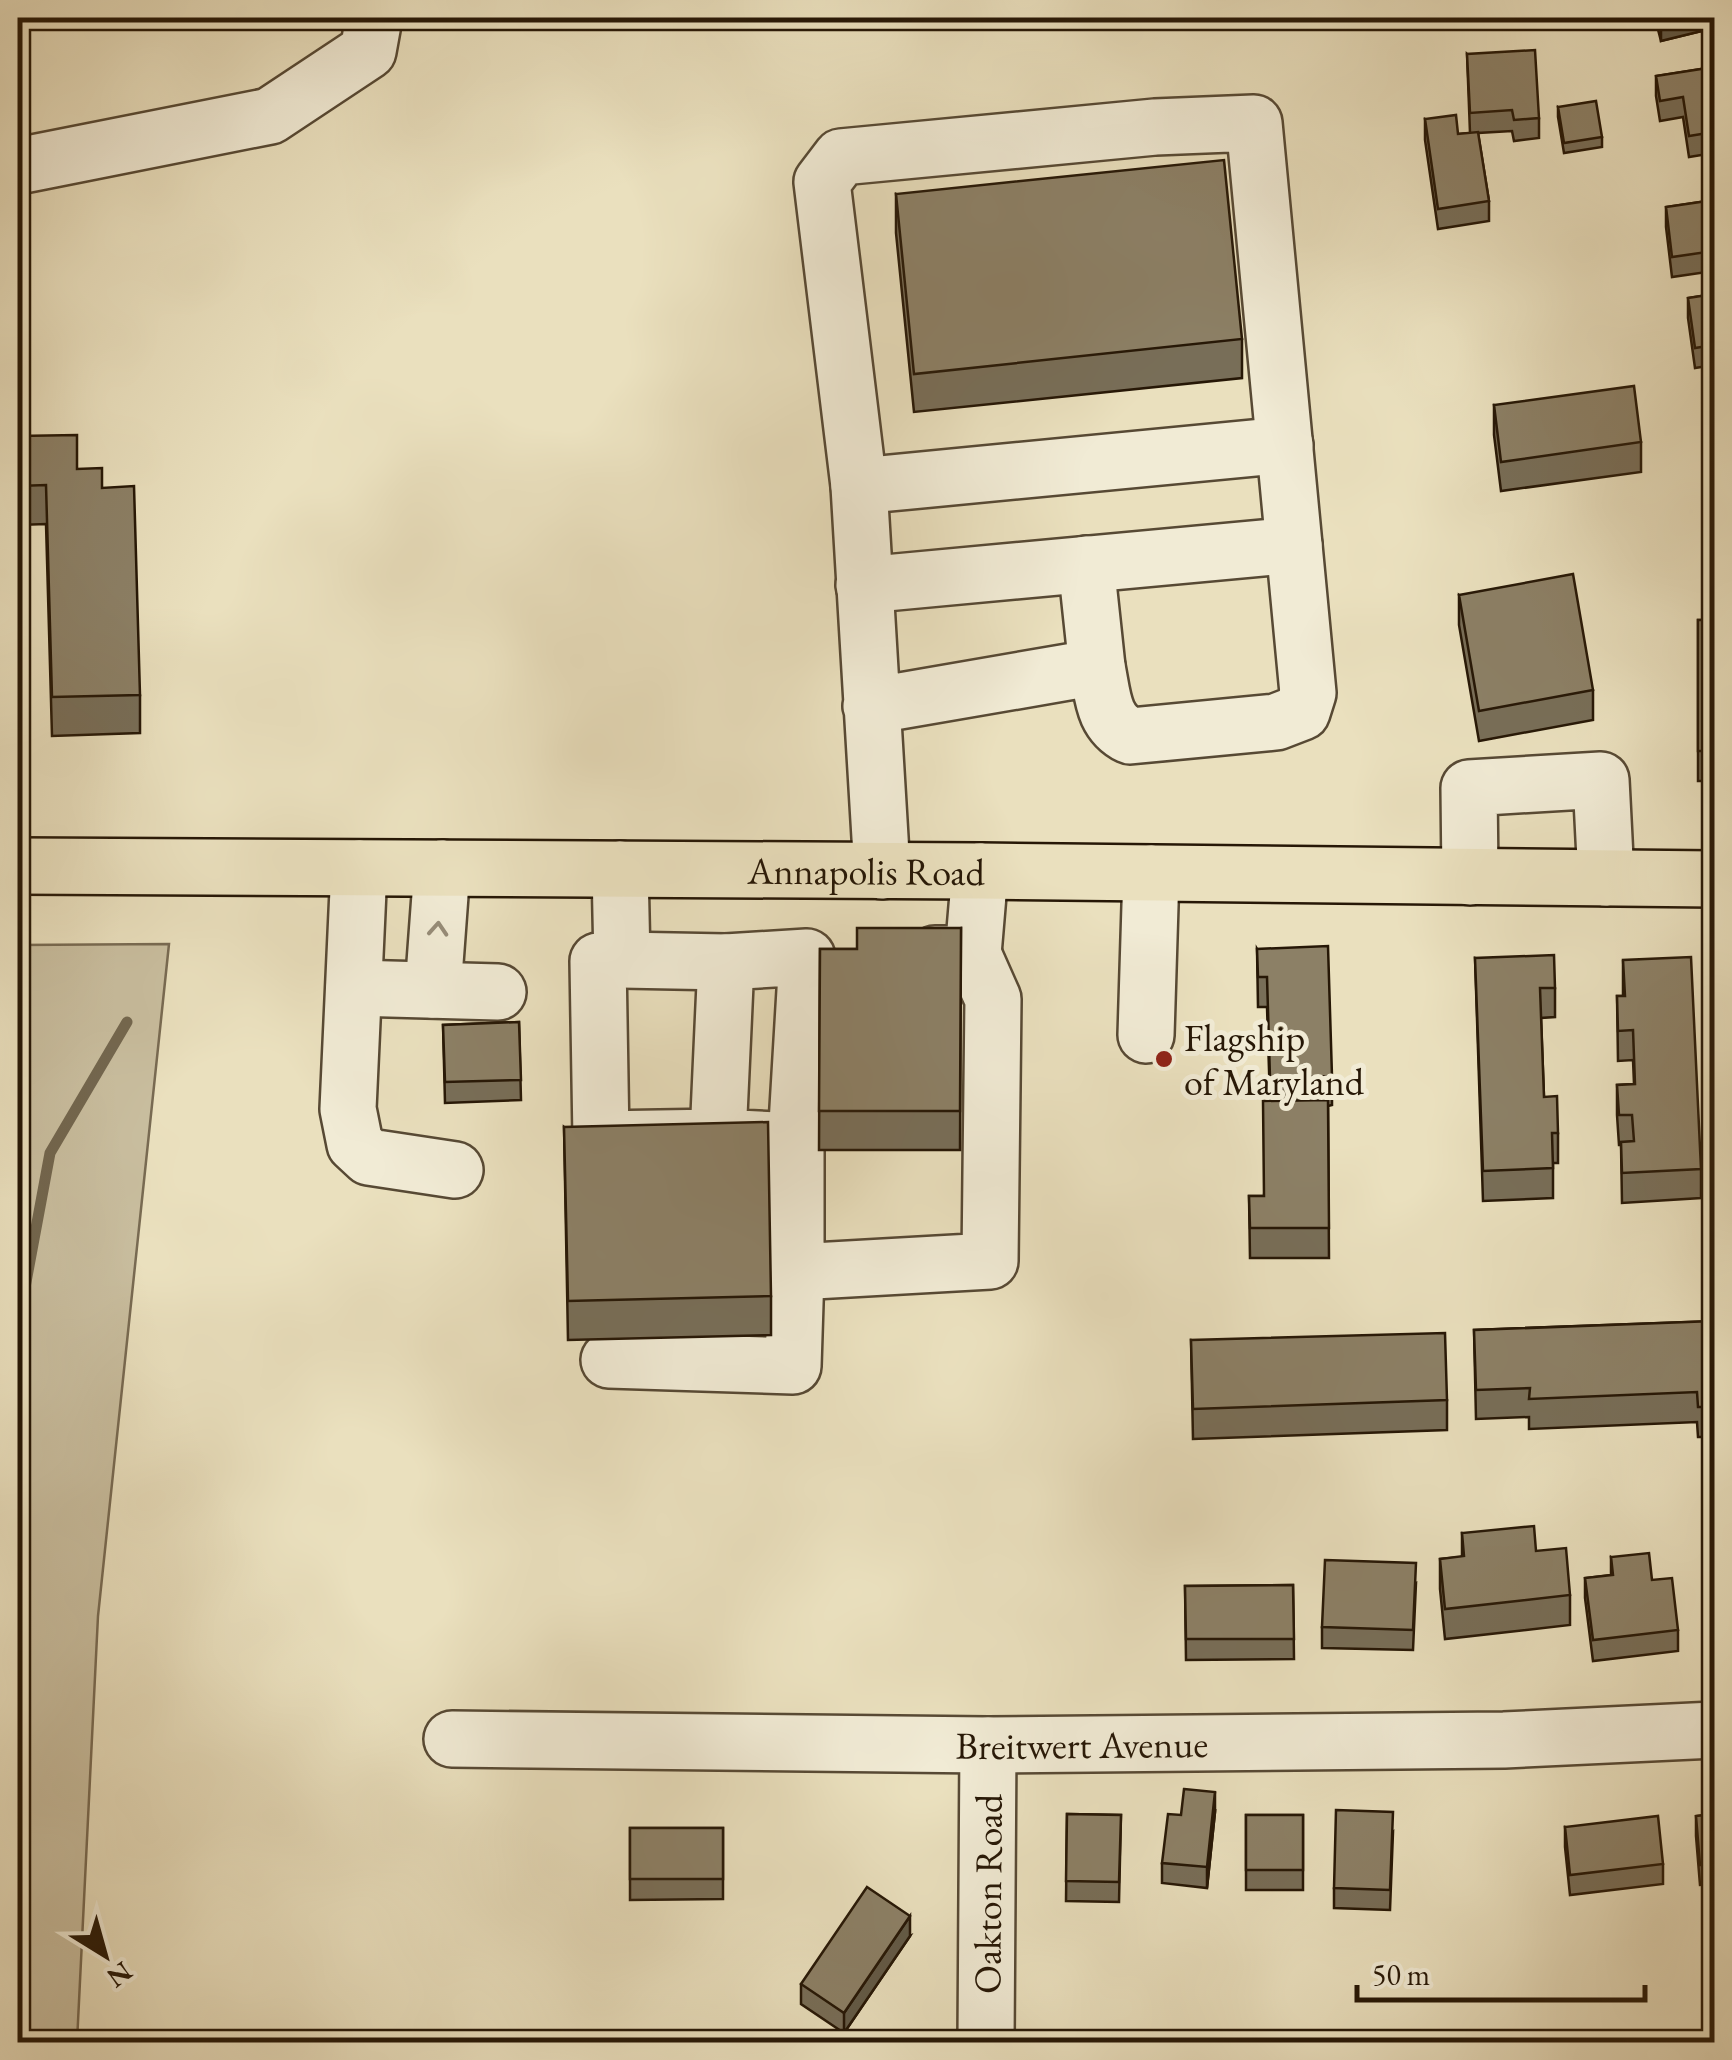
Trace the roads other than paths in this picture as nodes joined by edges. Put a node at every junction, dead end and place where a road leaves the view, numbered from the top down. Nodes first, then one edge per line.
1 (374, 18) edge
2 (18, 166) edge
3 (1285, 445) junction
4 (859, 486) junction
5 (1294, 545) junction
6 (1086, 564) junction
7 (864, 585) junction
8 (1097, 667) junction
9 (871, 706) junction
10 (18, 866) edge
11 (359, 868) junction
12 (442, 868) junction
13 (620, 869) junction
14 (882, 871) junction
15 (980, 872) junction
16 (1152, 873) junction
17 (1470, 877) junction
18 (1606, 878) junction
19 (1714, 879) edge
20 (973, 954) junction
21 (808, 957) junction
22 (622, 960) junction
23 (726, 962) junction
24 (354, 988) junction
25 (433, 990) junction
26 (498, 992) dead end
27 (1146, 1035) dead end
28 (718, 1137) junction
29 (796, 1141) junction
30 (455, 1170) dead end
31 (796, 1272) junction
32 (609, 1360) dead end
33 (1714, 1730) edge
34 (452, 1739) dead end
35 (988, 1745) junction
36 (986, 2042) edge

1 - 2 street
3 - 4 street
3 - 4 street
3 - 5 street
4 - 7 street
5 - 6 street
5 - 8 street
6 - 7 street
6 - 8 street
7 - 9 street
8 - 9 street
9 - 14 street
10 - 11 main road, Annapolis Road
11 - 12 main road, Annapolis Road
11 - 24 street
12 - 13 main road, Annapolis Road
25 -> 12 street
13 - 14 main road, Annapolis Road
13 - 22 street
14 - 15 main road, Annapolis Road
15 - 16 main road, Annapolis Road
15 - 20 street
16 - 17 main road, Annapolis Road
16 - 27 street
17 - 18 main road, Annapolis Road
17 - 18 street
18 - 19 main road, Annapolis Road
20 - 21 street
20 - 31 street
21 - 23 street
21 - 29 street
22 - 23 street
22 - 28 street
23 - 28 street
24 - 25 street
24 - 30 street
25 - 26 street
28 - 29 street
29 - 31 street
31 - 32 street
33 - 35 street, Breitwert Avenue
34 - 35 street, Breitwert Avenue
35 - 36 street, Oakton Road

